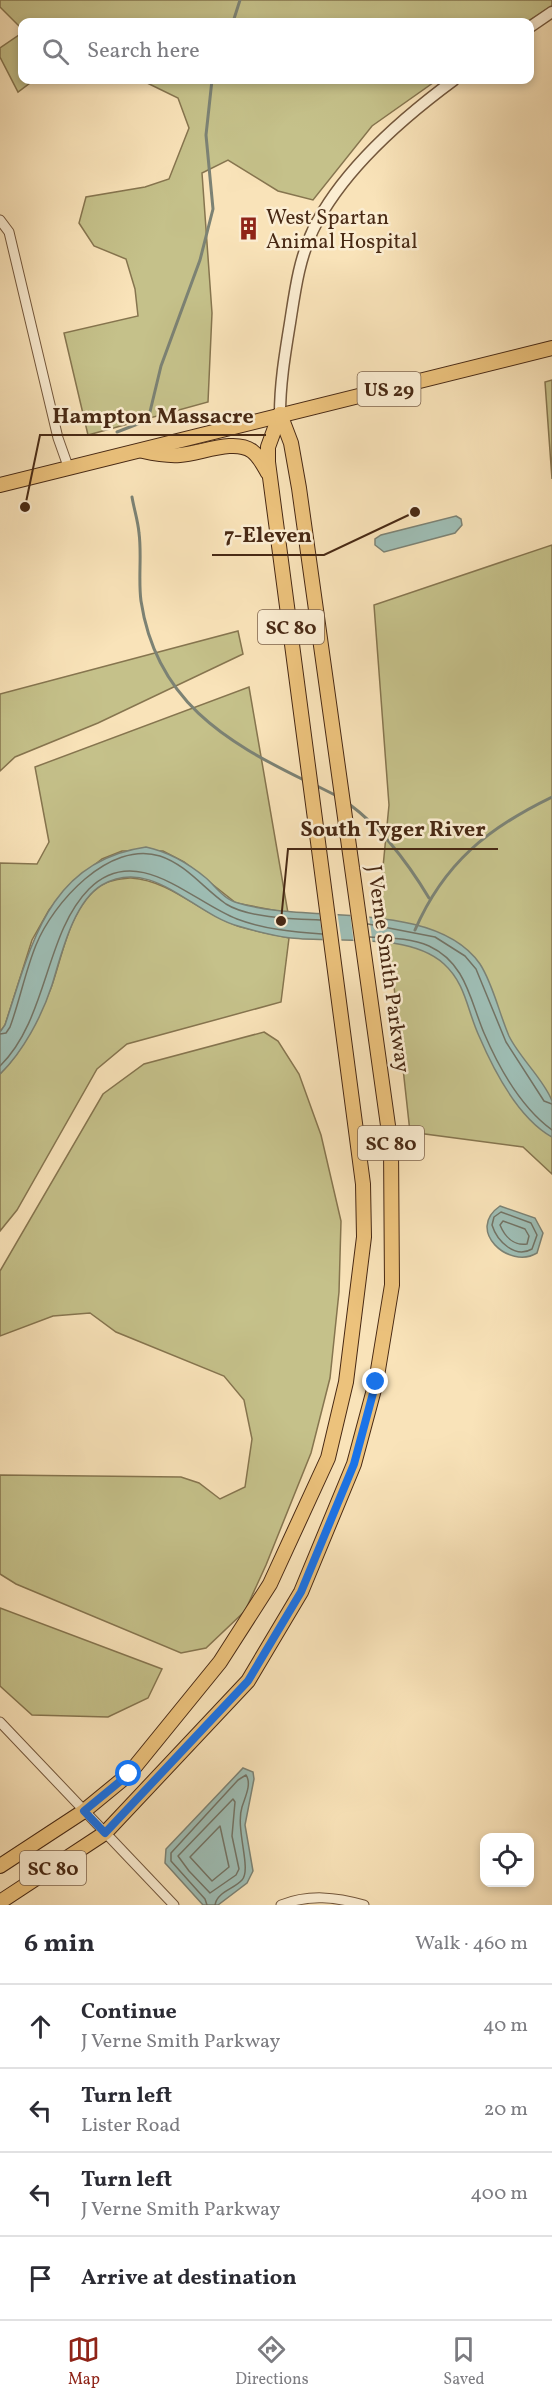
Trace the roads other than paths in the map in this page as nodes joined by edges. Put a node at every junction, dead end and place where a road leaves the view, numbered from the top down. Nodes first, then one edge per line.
1 (552, 12) edge
2 (534, 24) edge
3 (449, 84) edge
4 (0, 220) edge
5 (552, 348) edge
6 (280, 414) junction
7 (138, 450) junction
8 (69, 469) junction
9 (270, 477) junction
10 (0, 485) edge
11 (0, 1722) edge
12 (84, 1811) junction
13 (105, 1833) junction
14 (0, 1866) edge
15 (0, 1902) edge
16 (174, 1905) edge
17 (281, 1905) edge
18 (363, 1905) edge

1 - 2 street
3 - 6 street
4 - 8 street
5 - 6 main road, US 29
6 - 7 main road, US 29
6 - 9 main road, SC 80
6 - 13 main road, J Verne Smith Parkway / SC 80
7 - 8 main road, US 29
7 - 9 main road
8 - 10 main road, US 29
9 - 12 main road, SC 80
11 - 12 street
12 - 13 street
12 - 14 main road, SC 80
13 - 15 main road, J Verne Smith Parkway / SC 80
13 - 16 street
17 - 18 street

